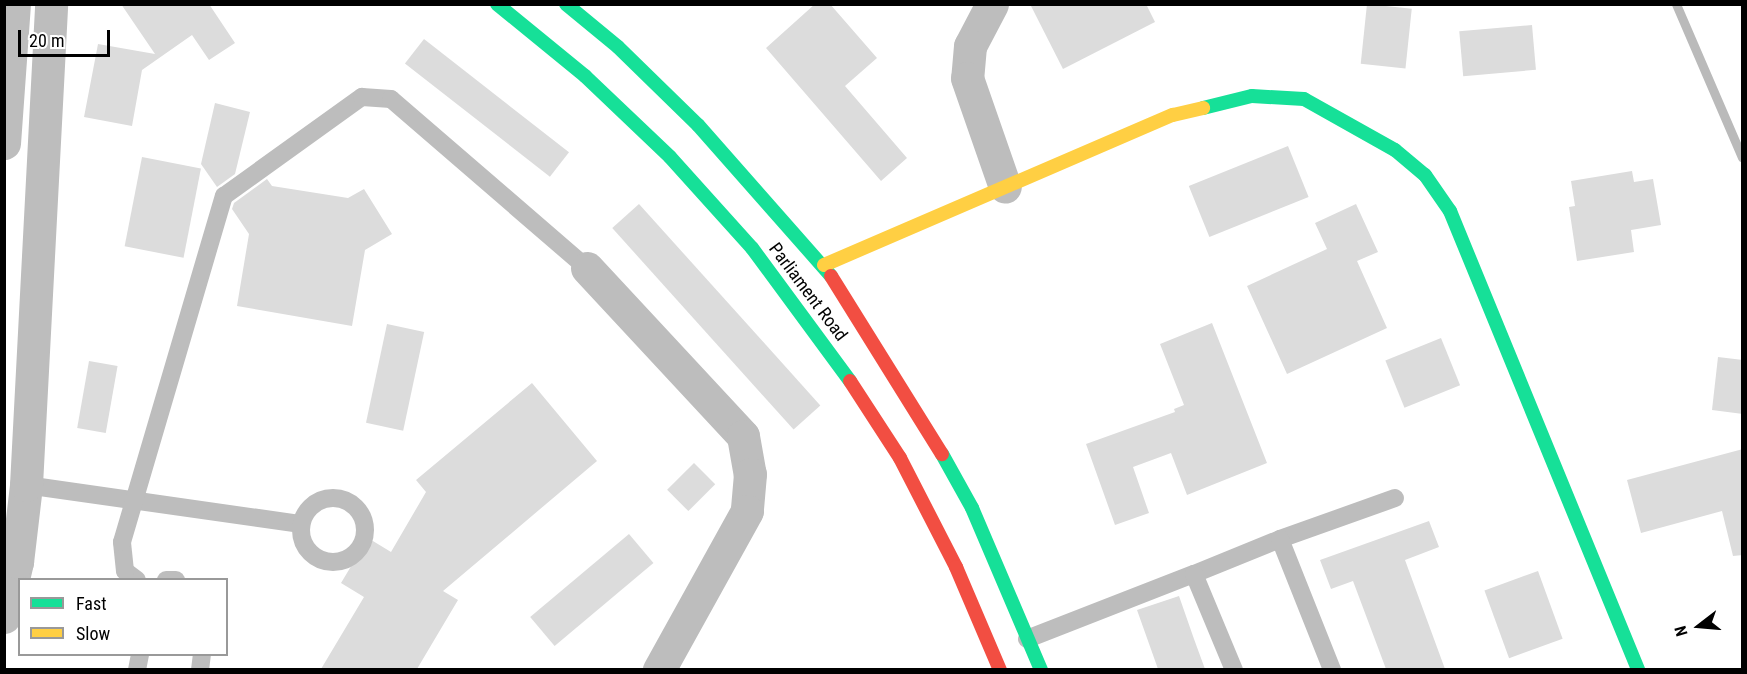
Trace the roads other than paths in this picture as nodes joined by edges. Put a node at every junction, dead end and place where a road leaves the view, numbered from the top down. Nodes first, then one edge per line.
1 (14, 4) edge
2 (51, 4) edge
3 (497, 4) edge
4 (566, 4) edge
5 (992, 4) edge
6 (4, 143) edge
7 (1005, 187) junction
8 (824, 265) junction
9 (586, 268) joint
10 (26, 485) junction
11 (1395, 498) dead end
12 (136, 501) junction
13 (300, 524) dead end
14 (1280, 539) junction
15 (1194, 574) junction
16 (136, 578) edge
17 (4, 617) edge
18 (1027, 639) junction
19 (659, 669) edge
20 (1000, 669) edge
21 (1041, 669) edge
22 (1234, 669) edge
23 (1332, 669) edge
24 (1638, 669) edge

1 - 6 street
2 - 10 street
3 - 20 main road, Parliament Road
4 - 8 main road, Parliament Road
5 - 7 street
7 - 8 main road
7 - 24 main road
8 - 18 main road, Parliament Road
9 - 12 lane
9 - 19 street
10 - 12 lane
10 - 17 street
11 - 14 lane
12 - 13 lane
12 - 16 lane
14 - 15 lane
14 - 23 lane
15 - 18 lane
15 - 22 lane
18 - 21 main road, Parliament Road

